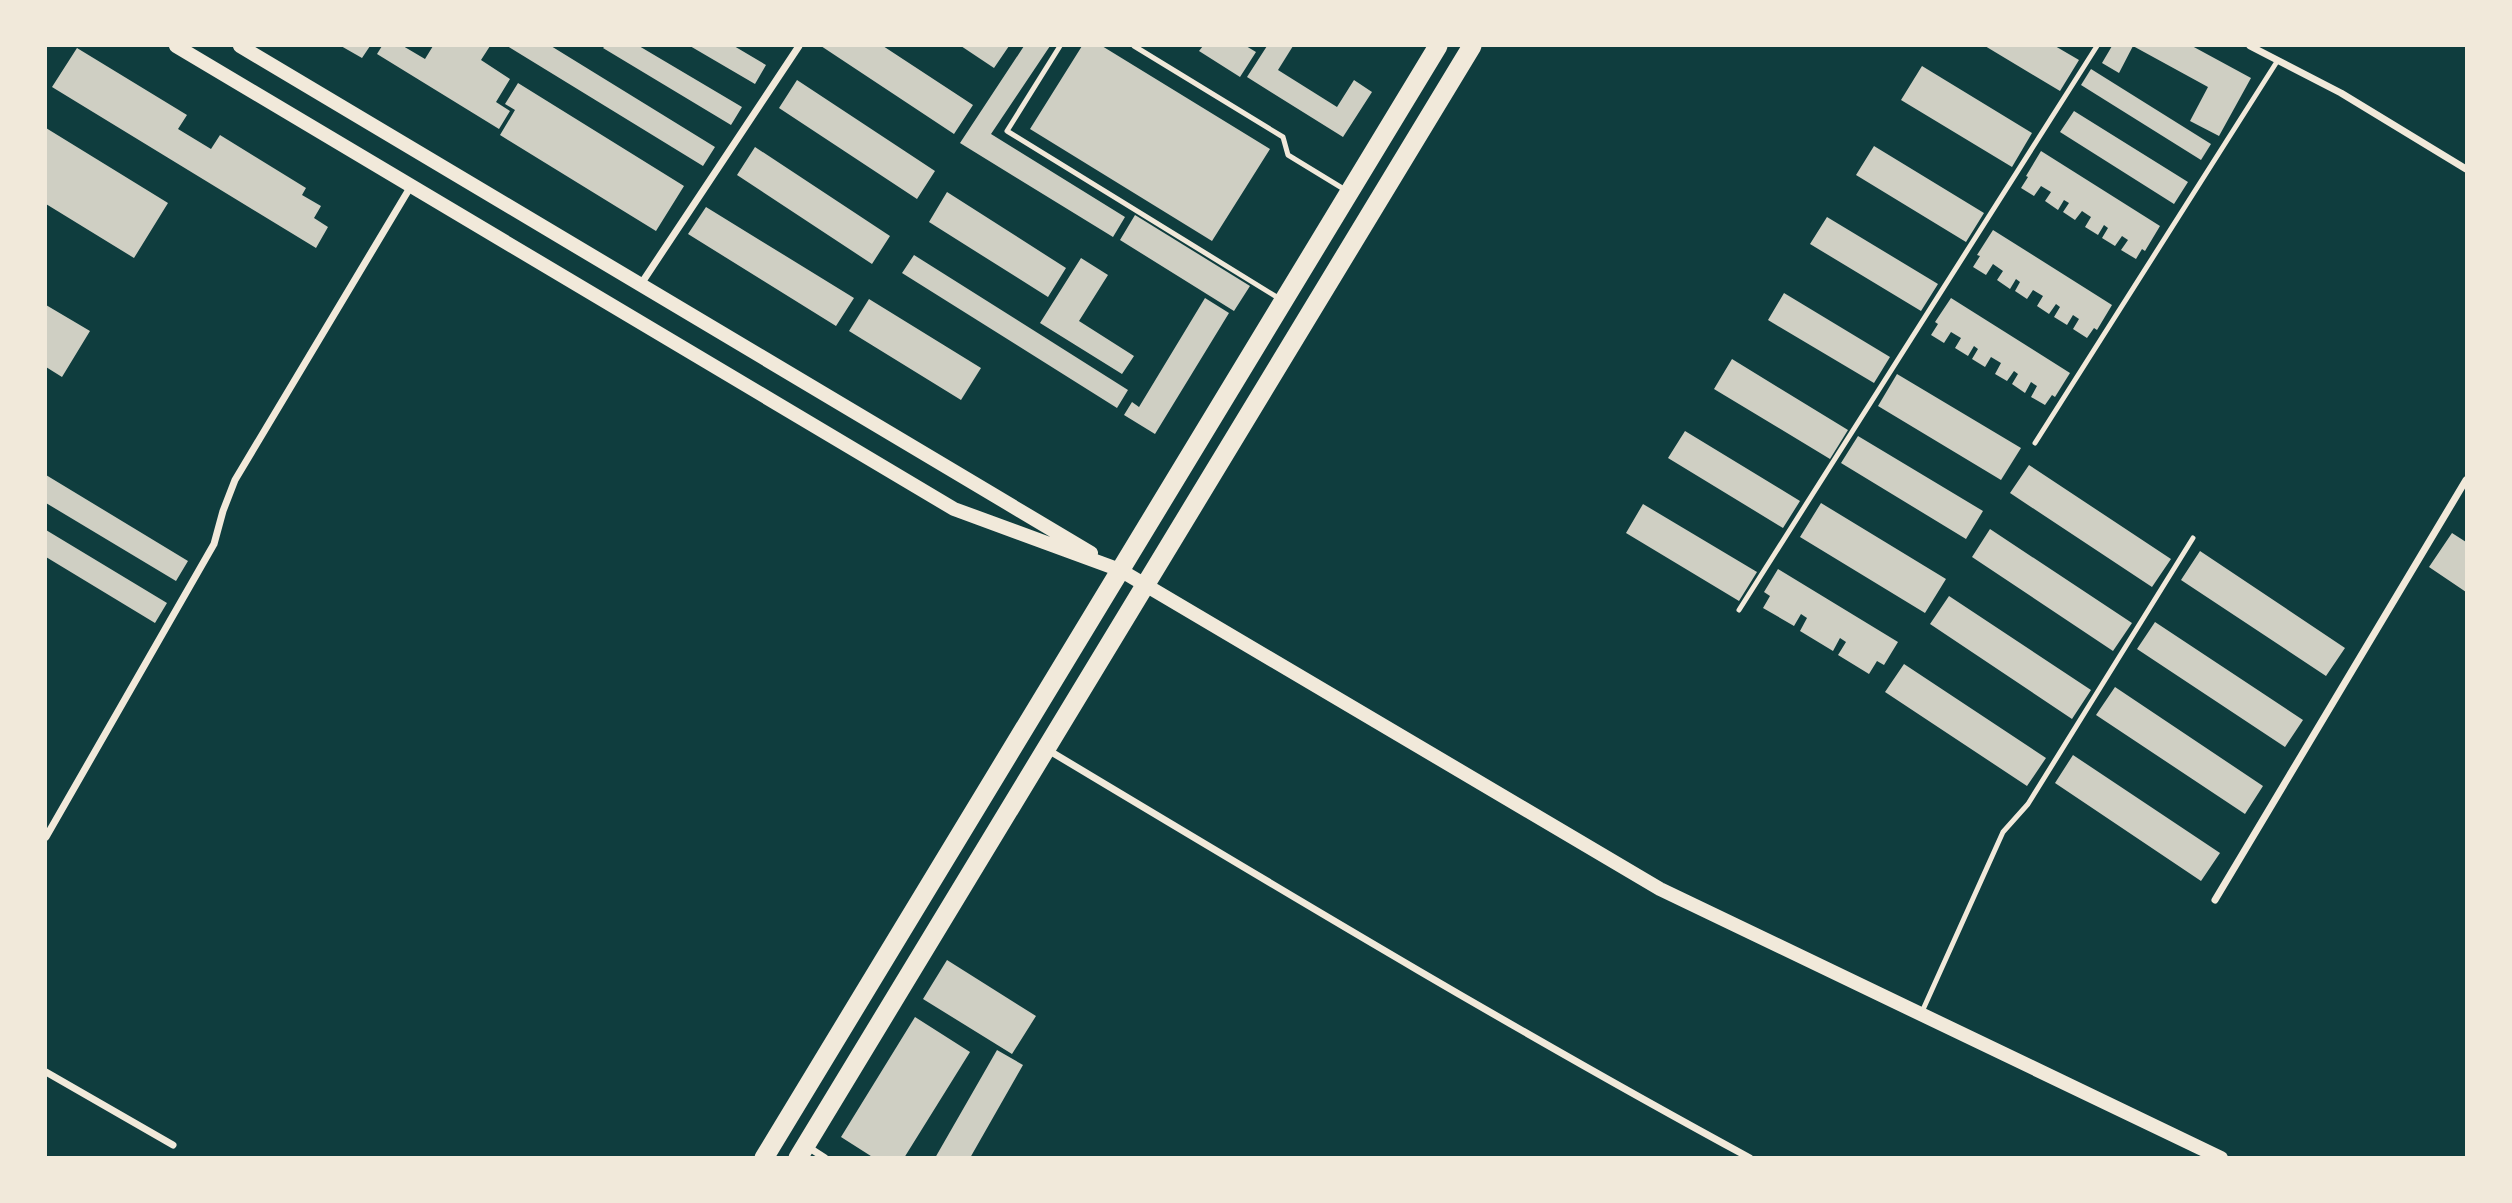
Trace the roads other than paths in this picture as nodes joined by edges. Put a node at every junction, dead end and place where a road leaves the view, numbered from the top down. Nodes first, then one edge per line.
1 (176, 46) edge
2 (240, 46) edge
3 (799, 46) edge
4 (1060, 46) edge
5 (1134, 46) edge
6 (1438, 46) edge
7 (1472, 46) edge
8 (2097, 46) edge
9 (2250, 46) edge
10 (2278, 60) junction
11 (2466, 169) edge
12 (411, 186) junction
13 (1349, 192) junction
14 (641, 284) junction
15 (1283, 301) junction
16 (2035, 443) dead end
17 (2466, 480) edge
18 (2193, 538) dead end
19 (1119, 570) junction
20 (1145, 584) junction
21 (1739, 610) dead end
22 (1046, 748) junction
23 (46, 837) edge
24 (2214, 900) dead end
25 (1921, 1014) junction
26 (46, 1072) edge
27 (173, 1145) dead end
28 (802, 1151) edge
29 (764, 1157) edge
30 (825, 1157) edge
31 (1750, 1157) edge
32 (2221, 1157) edge

1 - 12 main road
2 - 14 main road
3 - 14 street
4 - 15 lane
5 - 13 lane
6 - 13 highway
7 - 20 highway
8 - 21 lane
9 - 10 street
10 - 11 street
10 - 16 lane
12 - 19 main road
12 - 23 street
13 - 15 highway
14 - 19 main road
15 - 19 highway
17 - 24 street
18 - 25 lane
19 - 20 main road
19 - 29 highway
20 - 22 highway
20 - 25 main road
22 - 28 highway
22 - 31 street
25 - 32 main road
26 - 27 street
28 - 30 street

